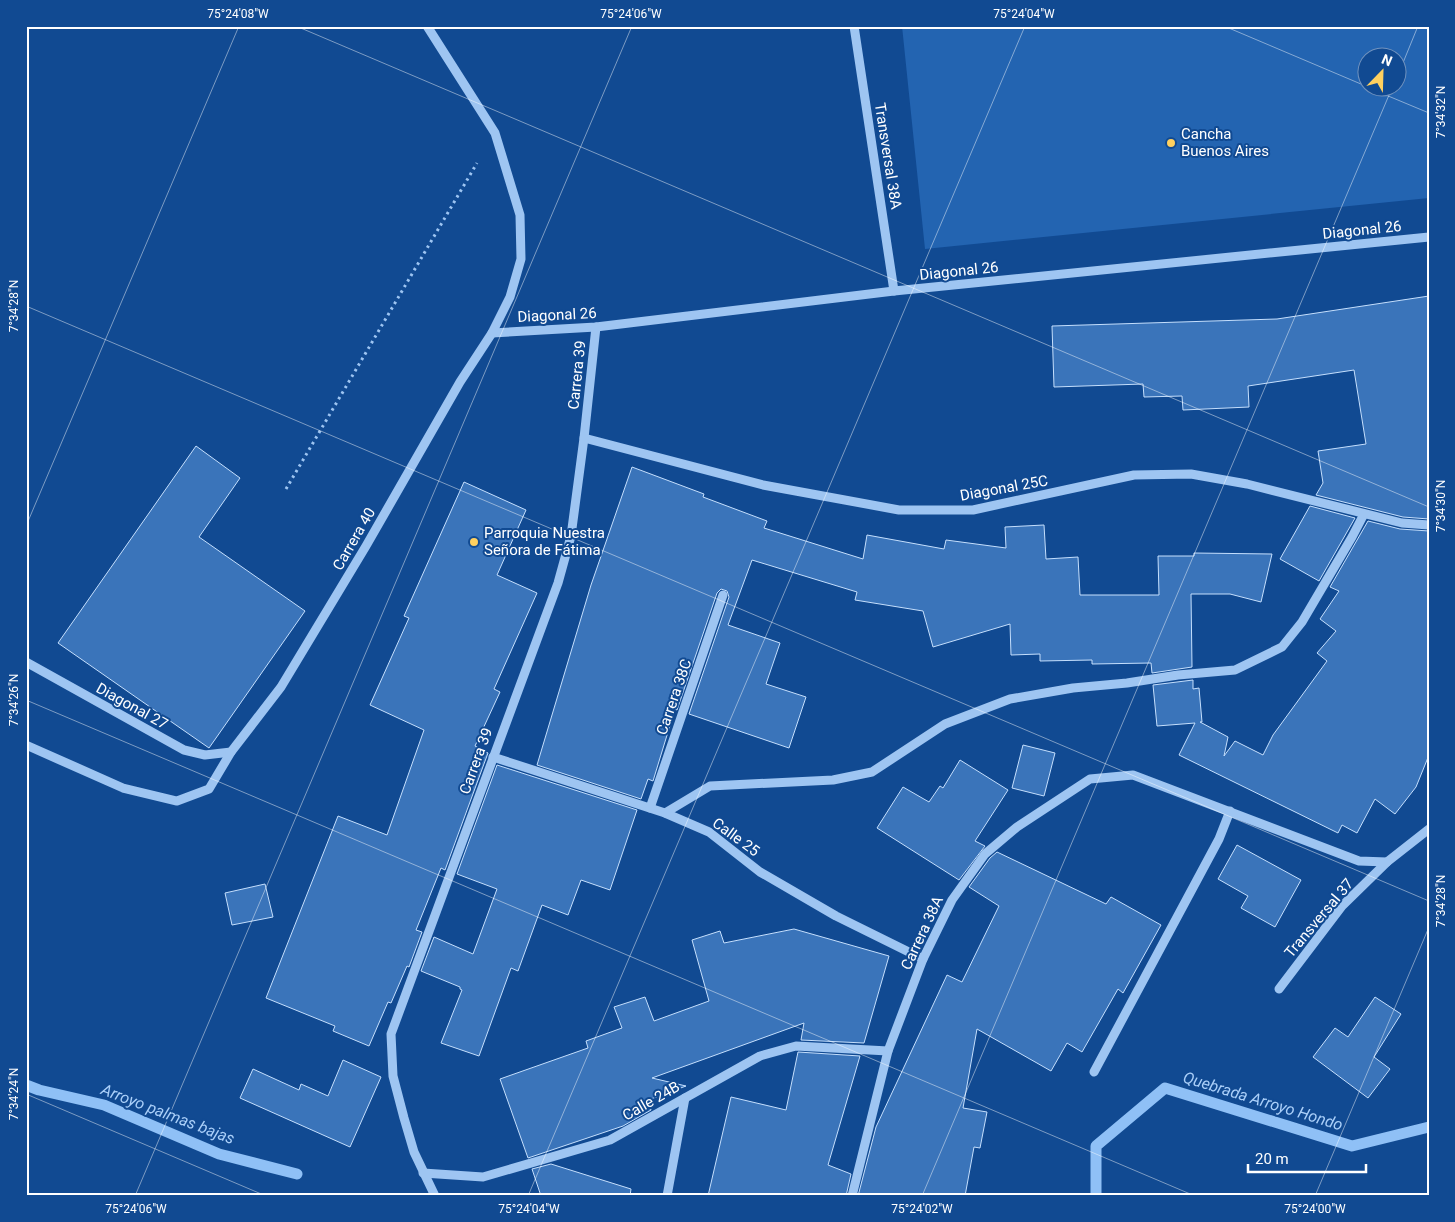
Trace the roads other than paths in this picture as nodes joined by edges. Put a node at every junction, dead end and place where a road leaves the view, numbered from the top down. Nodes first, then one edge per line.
1 (427, 26) edge
2 (854, 26) edge
3 (1429, 237) edge
4 (894, 291) junction
5 (596, 327) junction
6 (492, 333) junction
7 (584, 438) junction
8 (1364, 514) junction
9 (1429, 526) edge
10 (724, 595) dead end
11 (26, 662) edge
12 (26, 745) edge
13 (230, 752) junction
14 (493, 757) junction
15 (650, 808) junction
16 (1230, 812) junction
17 (665, 813) junction
18 (1429, 829) edge
19 (1387, 862) junction
20 (923, 959) junction
21 (1279, 989) dead end
22 (888, 1051) junction
23 (1094, 1072) dead end
24 (685, 1098) junction
25 (424, 1173) junction
26 (435, 1196) edge
27 (667, 1196) edge
28 (852, 1196) edge

1 - 6 street, Carrera 40
2 - 4 street, Transversal 38A
3 - 4 street, Diagonal 26
4 - 5 street, Diagonal 26
5 - 6 street, Diagonal 26
5 - 7 street, Carrera 39
6 - 13 street, Carrera 40
7 - 8 street, Diagonal 25C
7 - 14 street, Carrera 39
8 - 9 street, Diagonal 25C
8 - 17 street
10 - 15 street, Carrera 38C
11 - 13 street, Diagonal 27
12 - 13 street, Carrera 40
14 - 15 street, Calle 25
14 - 25 street, Carrera 39
15 - 17 street, Calle 25
16 - 19 street
16 - 20 street, Carrera 38A
16 - 23 street
17 - 20 street, Calle 25
18 - 19 street, Transversal 37
19 - 21 street, Transversal 37
20 - 22 street, Carrera 38A
22 - 24 street, Calle 24B
22 - 28 street, Carrera 38A
24 - 25 street, Calle 24B
24 - 27 street
25 - 26 street, Carrera 39

